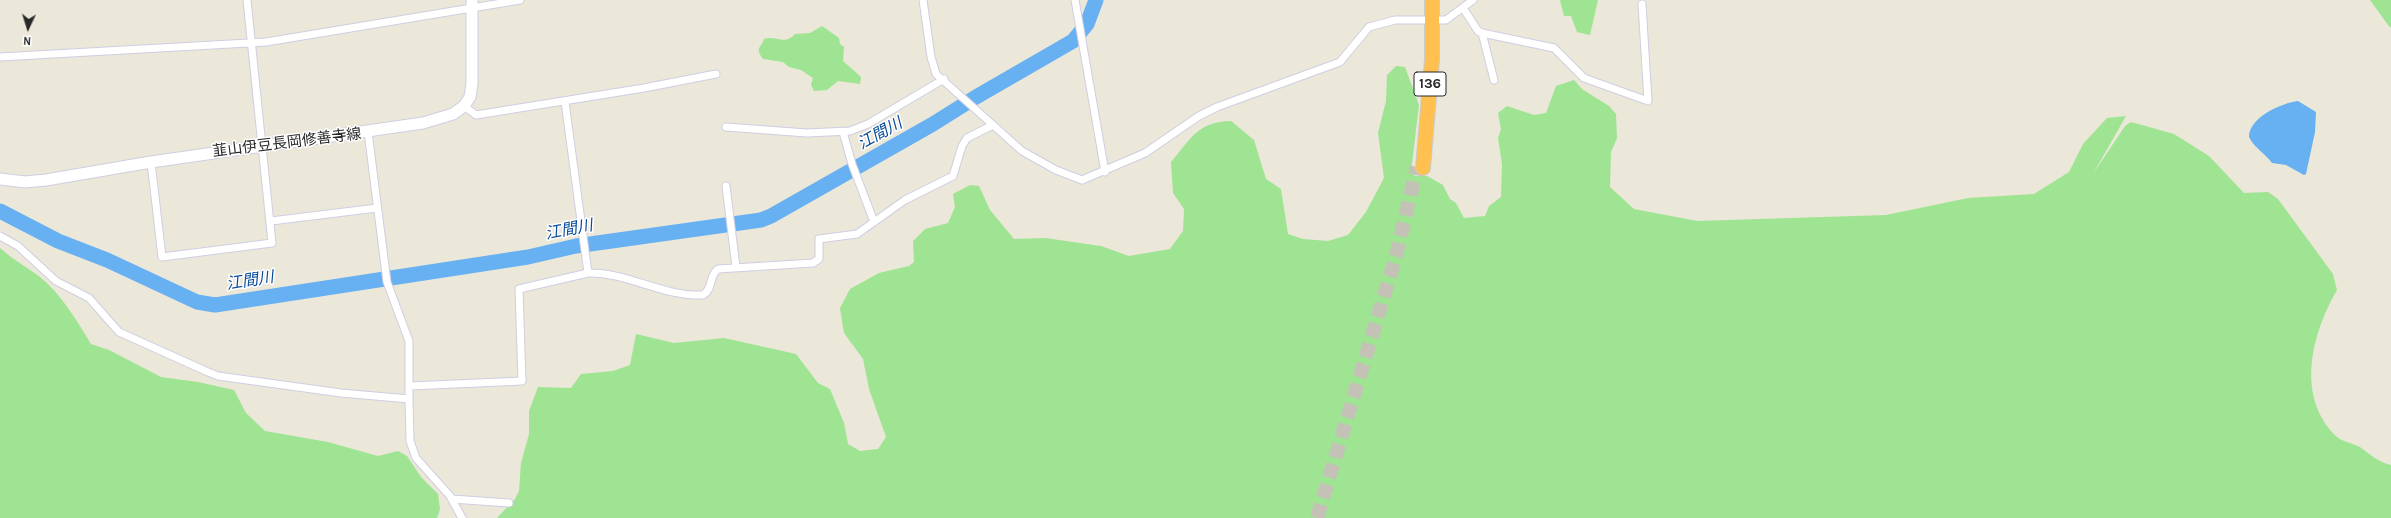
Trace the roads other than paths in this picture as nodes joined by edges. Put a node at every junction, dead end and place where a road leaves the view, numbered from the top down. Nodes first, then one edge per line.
1 (247, 0) edge
2 (520, 0) edge
3 (923, 0) edge
4 (1075, 0) edge
5 (1428, 0) edge
6 (1432, 0) edge
7 (1473, 0) edge
8 (472, 4) edge
9 (1642, 4) dead end
10 (1463, 8) junction
11 (1424, 20) dead end
12 (1438, 20) dead end
13 (1482, 33) junction
14 (252, 44) junction
15 (0, 57) edge
16 (716, 74) dead end
17 (944, 80) junction
18 (1494, 80) dead end
19 (565, 102) junction
20 (464, 106) junction
21 (993, 125) junction
22 (726, 127) dead end
23 (368, 132) junction
24 (843, 132) junction
25 (263, 145) junction
26 (151, 162) junction
27 (1105, 172) junction
28 (0, 179) edge
29 (726, 186) dead end
30 (377, 208) junction
31 (270, 221) junction
32 (874, 222) junction
33 (0, 236) edge
34 (736, 267) junction
35 (588, 273) junction
36 (410, 386) junction
37 (409, 399) junction
38 (452, 499) junction
39 (509, 503) dead end
40 (462, 518) edge

1 - 14 street
2 - 8 street
3 - 17 street
4 - 27 street
5 - 6 highway, 136
7 - 10 street
8 - 14 street
8 - 20 main road
9 - 13 street
10 - 12 street
10 - 13 street
11 - 27 street
13 - 18 street
14 - 15 street
14 - 25 street
16 - 19 street
17 - 21 street
17 - 24 street
19 - 20 street
19 - 35 street
20 - 23 main road, 韮山伊豆長岡修善寺線
21 - 27 street
21 - 32 street
22 - 24 street
23 - 25 main road, 韮山伊豆長岡修善寺線
23 - 30 street
24 - 32 street
25 - 26 main road, 韮山伊豆長岡修善寺線
25 - 31 street
26 - 28 main road, 韮山伊豆長岡修善寺線
26 - 31 street
29 - 34 street
30 - 31 street
30 - 36 street
32 - 34 street
33 - 37 street
34 - 35 street
35 - 36 street
36 - 37 street
37 - 38 street
38 - 39 street
38 - 40 street

